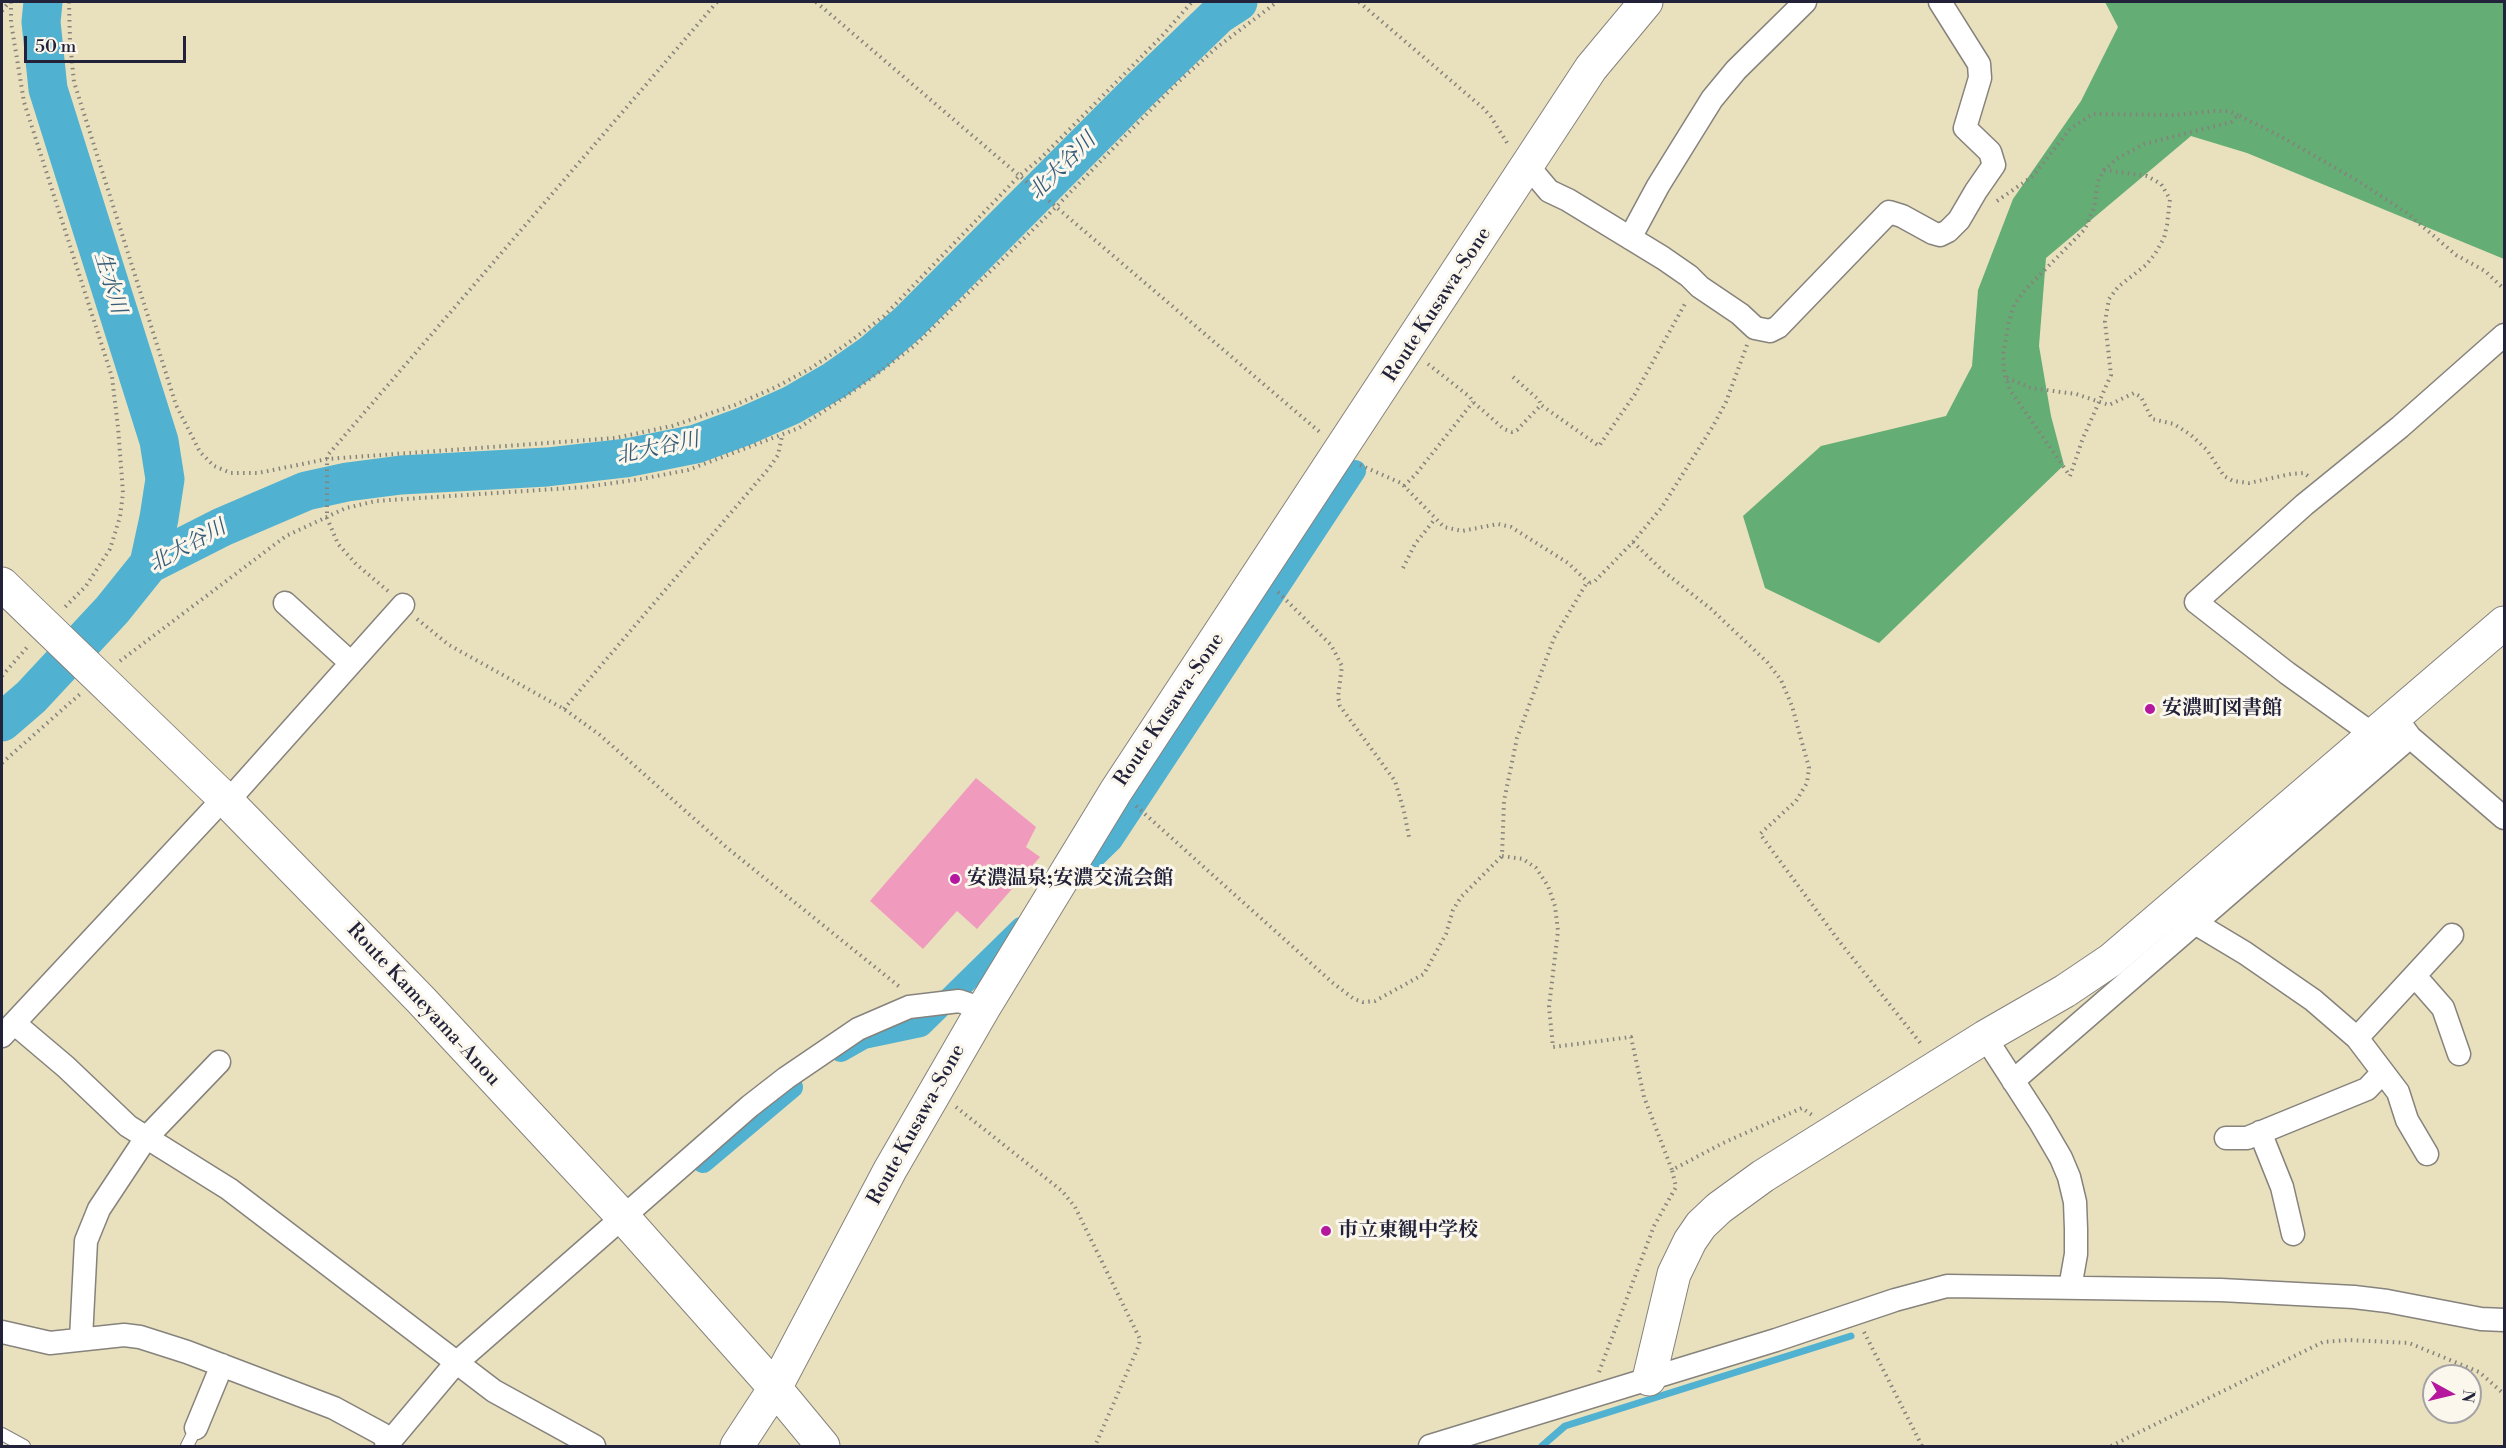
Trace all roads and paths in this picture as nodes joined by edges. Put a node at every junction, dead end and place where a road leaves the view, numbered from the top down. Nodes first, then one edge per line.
1 (10, 2) edge
2 (69, 2) edge
3 (717, 2) edge
4 (816, 2) edge
5 (1192, 2) edge
6 (1277, 2) edge
7 (1359, 2) edge
8 (1646, 2) edge
9 (1805, 2) edge
10 (1940, 2) edge
11 (2, 11) edge
12 (2238, 116) junction
13 (1529, 165) junction
14 (2104, 170) junction
15 (1021, 177) junction
16 (1054, 207) junction
17 (1959, 220) junction
18 (1630, 237) junction
19 (1695, 282) junction
20 (2505, 289) edge
21 (1755, 328) junction
22 (2505, 335) edge
23 (1408, 350) junction
24 (1513, 377) dead end
25 (2006, 377) junction
26 (1473, 402) junction
27 (2100, 403) junction
28 (1541, 405) junction
29 (783, 435) junction
30 (1342, 451) junction
31 (328, 461) junction
32 (1404, 486) junction
33 (2322, 490) junction
34 (327, 518) junction
35 (1435, 518) junction
36 (1633, 542) junction
37 (1403, 568) dead end
38 (1258, 578) junction
39 (2, 584) edge
40 (1589, 584) junction
41 (285, 603) dead end
42 (403, 605) junction
43 (2505, 623) edge
44 (47, 628) junction
45 (351, 663) junction
46 (2, 676) edge
47 (100, 677) junction
48 (564, 709) junction
49 (2393, 730) junction
50 (2, 763) edge
51 (1116, 791) junction
52 (226, 800) junction
53 (2505, 818) edge
54 (1409, 837) dead end
55 (1502, 856) junction
56 (2195, 923) junction
57 (2452, 935) dead end
58 (2415, 976) junction
59 (909, 1007) junction
60 (983, 1009) junction
61 (8, 1029) edge
62 (1985, 1037) junction
63 (2357, 1038) junction
64 (2459, 1054) dead end
65 (219, 1062) dead end
66 (1940, 1067) junction
67 (2383, 1072) junction
68 (2013, 1081) junction
69 (936, 1091) junction
70 (2260, 1132) junction
71 (1832, 1135) junction
72 (146, 1138) junction
73 (2226, 1138) dead end
74 (2427, 1154) dead end
75 (1672, 1170) junction
76 (623, 1217) junction
77 (2293, 1234) dead end
78 (2070, 1288) junction
79 (1855, 1314) junction
80 (2505, 1320) edge
81 (2, 1332) edge
82 (81, 1339) junction
83 (455, 1364) junction
84 (222, 1365) junction
85 (1649, 1379) junction
86 (775, 1388) junction
87 (2505, 1394) edge
88 (1594, 1396) junction
89 (2, 1434) edge
90 (191, 1437) edge
91 (387, 1445) edge
92 (24, 1446) edge
93 (594, 1446) edge
94 (737, 1446) edge
95 (824, 1446) edge
96 (1095, 1446) edge
97 (1430, 1446) edge
98 (1922, 1446) edge
99 (2111, 1446) edge

1 - 11 path
1 - 44 path
2 - 31 path
3 - 31 path
4 - 15 path
5 - 15 path
6 - 16 path
7 - 13 path
8 - 13 main road, Route Kusawa-Sone
9 - 18 street
10 - 17 street
12 - 14 path
12 - 17 path
12 - 20 path
13 - 18 street
13 - 23 main road, Route Kusawa-Sone
14 - 25 path
14 - 27 path
15 - 16 path
15 - 31 path
16 - 29 path
16 - 30 path
17 - 21 street
18 - 19 street
19 - 21 street
19 - 28 path
21 - 36 path
22 - 33 street
23 - 26 path
23 - 30 main road, Route Kusawa-Sone
24 - 28 path
25 - 27 path
25 - 27 path
26 - 28 path
26 - 32 path
27 - 33 path
29 - 34 path
29 - 48 path
30 - 32 path
30 - 38 main road, Route Kusawa-Sone
31 - 34 path
32 - 35 path
33 - 49 street
34 - 42 path
34 - 47 path
35 - 37 path
35 - 40 path
36 - 40 path
36 - 66 path
38 - 51 main road, Route Kusawa-Sone
38 - 54 path
39 - 44 main road, Route Kameyama-Anou
40 - 55 path
41 - 45 street
42 - 45 street
42 - 48 path
43 - 49 main road
44 - 46 path
44 - 47 main road, Route Kameyama-Anou
45 - 52 street
47 - 50 path
47 - 52 main road, Route Kameyama-Anou
48 - 59 path
49 - 53 street
49 - 56 street
49 - 62 main road
51 - 55 path
51 - 60 main road, Route Kusawa-Sone
52 - 61 street
52 - 76 main road, Route Kameyama-Anou
55 - 75 path
56 - 63 street
56 - 68 street
57 - 58 street
58 - 63 street
58 - 64 street
59 - 60 street
59 - 76 street
60 - 69 main road, Route Kusawa-Sone
61 - 72 street
62 - 66 main road
62 - 68 street
63 - 67 street
65 - 72 street
66 - 71 main road
67 - 70 street
67 - 74 street
68 - 78 street
69 - 86 main road, Route Kusawa-Sone
69 - 96 path
70 - 73 street
70 - 77 street
71 - 75 path
71 - 85 main road
72 - 82 street
72 - 83 street
75 - 88 path
76 - 83 street
76 - 86 main road, Route Kameyama-Anou
78 - 79 street
78 - 80 street
79 - 85 street
79 - 98 path
81 - 82 street
82 - 84 street
83 - 91 street
83 - 93 street
84 - 90 street
84 - 91 street
85 - 88 street
86 - 94 main road, Route Kusawa-Sone
86 - 95 main road, Route Kameyama-Anou
87 - 99 path
88 - 97 street
89 - 92 lane

